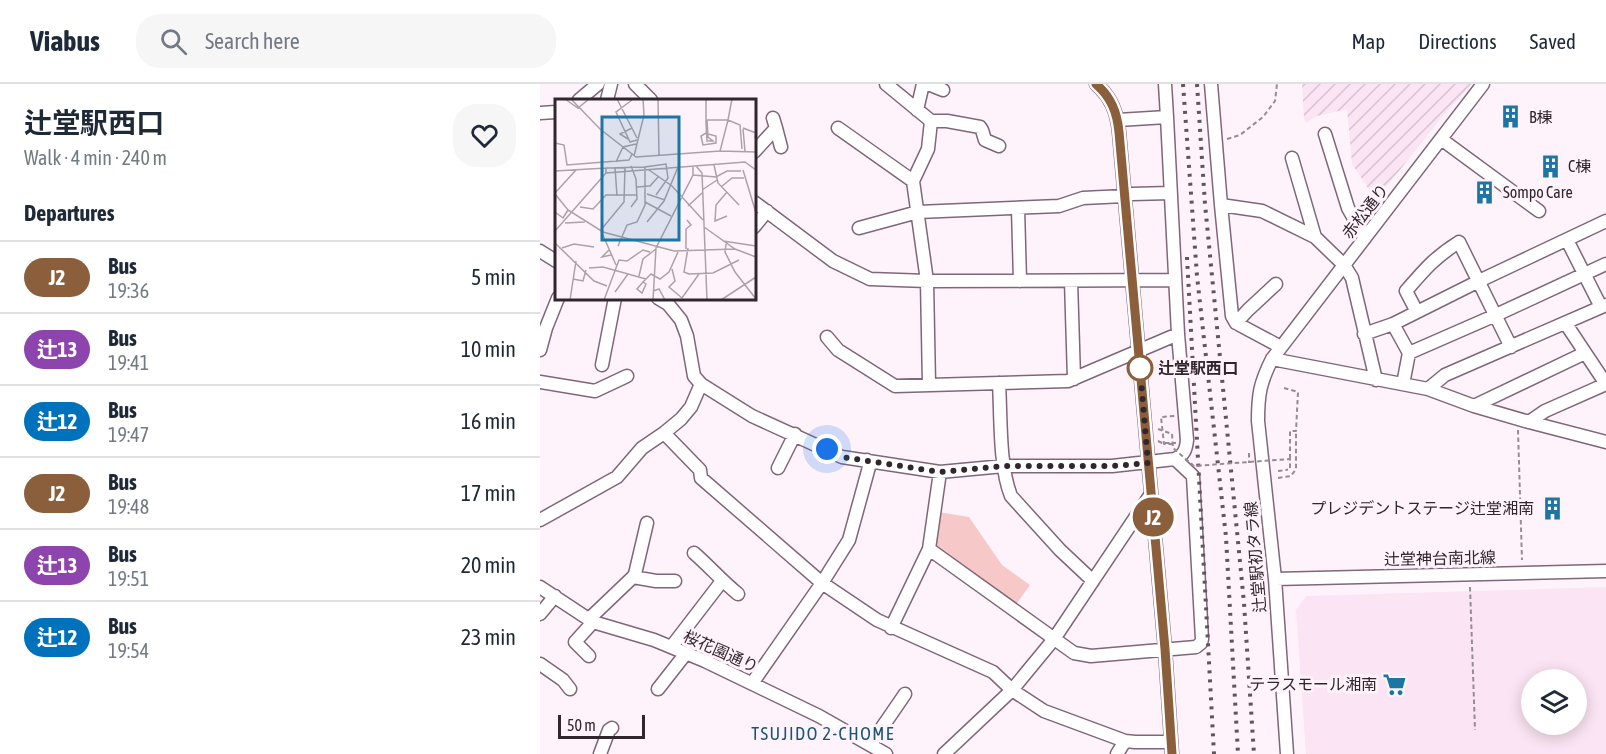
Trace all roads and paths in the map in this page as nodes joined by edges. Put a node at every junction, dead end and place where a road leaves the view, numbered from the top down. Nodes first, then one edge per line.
1 (598, 84) edge
2 (611, 84) edge
3 (635, 84) edge
4 (886, 84) edge
5 (923, 84) edge
6 (928, 84) edge
7 (1096, 84) edge
8 (1165, 84) edge
9 (1211, 84) edge
10 (1277, 84) edge
11 (1483, 84) edge
12 (943, 90) dead end
13 (580, 99) edge
14 (607, 99) edge
15 (650, 99) edge
16 (917, 110) junction
17 (555, 112) edge
18 (540, 113) edge
19 (1167, 117) junction
20 (1118, 120) junction
21 (931, 122) junction
22 (838, 128) dead end
23 (1325, 134) dead end
24 (1441, 140) junction
25 (1215, 142) junction
26 (999, 146) dead end
27 (780, 147) dead end
28 (756, 149) edge
29 (1292, 158) dead end
30 (913, 181) junction
31 (1170, 193) junction
32 (1124, 196) junction
33 (756, 203) edge
34 (1221, 205) junction
35 (1018, 208) junction
36 (767, 211) junction
37 (1539, 211) dead end
38 (918, 212) junction
39 (1606, 221) edge
40 (756, 224) edge
41 (859, 228) dead end
42 (1315, 237) junction
43 (1365, 238) junction
44 (1567, 240) junction
45 (540, 251) edge
46 (555, 260) edge
47 (1606, 264) edge
48 (1344, 265) junction
49 (1583, 273) junction
50 (1132, 279) junction
51 (1175, 280) junction
52 (927, 281) junction
53 (1020, 281) junction
54 (1071, 281) junction
55 (1479, 281) junction
56 (1276, 284) dead end
57 (557, 300) edge
58 (615, 300) edge
59 (661, 300) edge
60 (1604, 306) edge
61 (1417, 312) junction
62 (1496, 315) junction
63 (1236, 323) junction
64 (1393, 324) junction
65 (1566, 324) junction
66 (1178, 334) junction
67 (1364, 334) junction
68 (827, 337) dead end
69 (1281, 347) junction
70 (1511, 347) junction
71 (540, 350) edge
72 (1138, 351) junction
73 (1409, 353) junction
74 (1585, 353) junction
75 (1272, 359) junction
76 (602, 365) dead end
77 (627, 376) dead end
78 (1074, 379) junction
79 (1376, 380) junction
80 (540, 382) edge
81 (999, 383) junction
82 (701, 384) junction
83 (1403, 384) junction
84 (1606, 384) edge
85 (929, 385) junction
86 (1284, 388) dead end
87 (1428, 389) junction
88 (1474, 406) junction
89 (1175, 416) dead end
90 (1523, 425) junction
91 (1154, 427) dead end
92 (1296, 431) junction
93 (664, 433) junction
94 (795, 434) junction
95 (1155, 440) dead end
96 (1606, 442) edge
97 (1178, 443) dead end
98 (1173, 444) junction
99 (1175, 459) junction
100 (1290, 459) junction
101 (867, 460) junction
102 (1148, 463) junction
103 (1004, 466) junction
104 (778, 468) dead end
105 (1278, 471) dead end
106 (940, 472) junction
107 (1278, 478) dead end
108 (1151, 494) junction
109 (540, 520) edge
110 (647, 523) dead end
111 (929, 549) junction
112 (694, 553) dead end
113 (1522, 560) dead end
114 (1606, 571) edge
115 (633, 578) junction
116 (1275, 579) junction
117 (675, 581) dead end
118 (722, 581) junction
119 (1093, 581) junction
120 (822, 583) junction
121 (540, 586) edge
122 (1470, 587) dead end
123 (738, 594) dead end
124 (555, 596) junction
125 (540, 614) edge
126 (591, 621) junction
127 (891, 628) junction
128 (1054, 639) junction
129 (672, 646) junction
130 (1165, 649) junction
131 (687, 652) junction
132 (589, 656) dead end
133 (540, 664) edge
134 (753, 682) junction
135 (570, 689) dead end
136 (658, 689) dead end
137 (1012, 690) junction
138 (904, 694) dead end
139 (612, 728) dead end
140 (1474, 730) dead end
141 (1125, 741) junction
142 (870, 745) junction
143 (1171, 748) edge
144 (600, 754) edge
145 (886, 754) edge
146 (944, 754) edge
147 (1117, 754) edge
148 (1287, 754) edge

1 - 13 street
2 - 14 street
3 - 15 street
4 - 16 street
5 - 16 street
6 - 12 street
7 - 20 street
8 - 19 street
9 - 25 street
10 - 25 path
11 - 24 street, 赤松通り
16 - 21 street
17 - 18 street
19 - 20 street
19 - 31 street
20 - 32 street
21 - 26 street
21 - 30 street
22 - 30 street
23 - 43 street
24 - 37 street
24 - 43 street, 赤松通り
25 - 34 street
27 - 28 street
29 - 42 street
30 - 38 street
31 - 32 street
31 - 51 street
32 - 35 street
32 - 50 street
33 - 36 street
34 - 42 street
34 - 63 street
35 - 38 street
35 - 53 street
36 - 40 street
36 - 52 street
38 - 41 street
38 - 52 street
39 - 44 street
42 - 48 street
43 - 48 street, 赤松通り
44 - 49 street
44 - 55 street
45 - 46 street
47 - 49 street
48 - 67 street
48 - 69 street, 赤松通り
49 - 60 street
49 - 62 street
50 - 51 street
50 - 54 street
50 - 72 street
51 - 66 street
52 - 53 street
52 - 85 street
53 - 54 street
54 - 78 street
55 - 61 street
55 - 61 street
55 - 62 street
56 - 63 street
57 - 71 street
58 - 76 street
59 - 82 street
60 - 65 street
61 - 64 street
62 - 70 street
62 - 73 street
63 - 69 street
64 - 67 street
64 - 73 street
65 - 70 street
65 - 74 street
66 - 72 street
66 - 99 street
67 - 79 street
68 - 85 street
69 - 75 street, 赤松通り
70 - 87 street
72 - 78 street
72 - 102 street
73 - 83 street
74 - 84 street
74 - 88 street
75 - 79 street
75 - 116 street, 辻堂駅初タラ線
77 - 80 street
78 - 81 street
79 - 83 street
81 - 85 street
81 - 103 street
82 - 93 street
82 - 94 street
83 - 87 street
84 - 90 street
86 - 92 path
87 - 88 street
88 - 90 street
89 - 98 path, bridge
90 - 96 street
90 - 113 path
91 - 98 path, bridge
92 - 100 path
92 - 107 path
93 - 109 street
93 - 120 street
94 - 101 street
94 - 104 street
95 - 97 path
98 - 100 path, bridge
99 - 102 street
99 - 130 street
100 - 105 path, bridge
101 - 106 street
101 - 120 street
102 - 103 street
102 - 108 street
103 - 106 street
103 - 119 street
106 - 111 street
108 - 119 street
108 - 130 street
110 - 115 street
111 - 127 street
111 - 128 street
112 - 118 street
114 - 116 street, 辻堂神台南北線
115 - 117 street
115 - 126 street
116 - 148 street, 辻堂駅初タラ線
118 - 123 street
118 - 129 street
119 - 128 street
120 - 127 street
120 - 134 street
121 - 124 street, 桜花園通り
122 - 140 path
124 - 125 street
124 - 126 street, 桜花園通り
126 - 129 street, 桜花園通り
126 - 132 street
127 - 137 street
128 - 130 street
128 - 137 street
129 - 131 street, 桜花園通り
130 - 143 street
131 - 134 street, 桜花園通り
131 - 136 street
133 - 135 street
134 - 142 street, 桜花園通り
137 - 141 street
137 - 146 street
138 - 142 street
139 - 144 street
141 - 143 street
141 - 147 street
142 - 145 street, 桜花園通り

